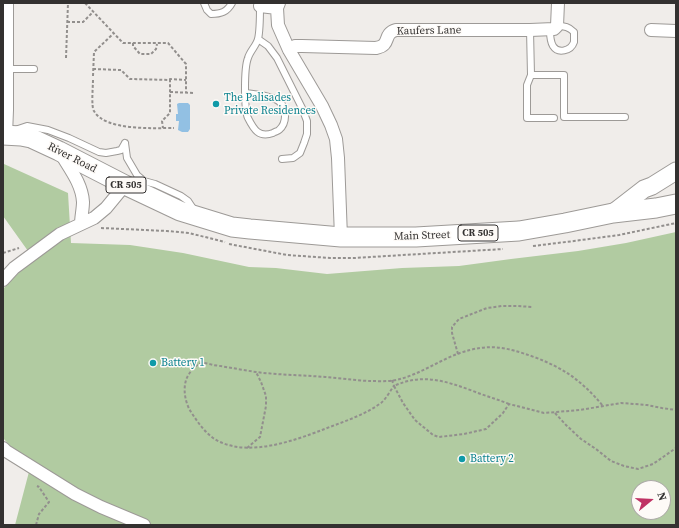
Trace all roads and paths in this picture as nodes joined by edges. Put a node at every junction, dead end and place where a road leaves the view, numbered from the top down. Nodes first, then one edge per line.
1 (7, 3) edge
2 (68, 3) edge
3 (85, 3) edge
4 (204, 3) edge
5 (232, 3) edge
6 (558, 3) edge
7 (261, 4) edge
8 (278, 5) edge
9 (94, 12) junction
10 (67, 22) junction
11 (530, 30) junction
12 (651, 30) dead end
13 (676, 31) edge
14 (114, 33) junction
15 (258, 39) junction
16 (133, 43) junction
17 (156, 43) junction
18 (289, 50) junction
19 (66, 58) dead end
20 (7, 69) junction
21 (34, 69) dead end
22 (93, 70) junction
23 (531, 75) junction
24 (93, 76) dead end
25 (93, 80) dead end
26 (170, 80) junction
27 (186, 80) junction
28 (170, 92) junction
29 (186, 92) junction
30 (195, 92) dead end
31 (246, 93) junction
32 (625, 117) dead end
33 (554, 118) dead end
34 (163, 128) junction
35 (174, 128) dead end
36 (4, 135) edge
37 (59, 151) junction
38 (282, 159) dead end
39 (676, 171) edge
40 (125, 185) junction
41 (676, 204) edge
42 (613, 213) junction
43 (200, 217) junction
44 (81, 224) junction
45 (250, 230) joint
46 (341, 237) junction
47 (3, 280) edge
48 (533, 307) dead end
49 (458, 354) junction
50 (256, 372) junction
51 (404, 378) junction
52 (392, 380) junction
53 (406, 381) junction
54 (394, 386) junction
55 (509, 404) junction
56 (603, 406) junction
57 (676, 410) edge
58 (555, 413) junction
59 (3, 448) edge
60 (247, 448) junction
61 (676, 448) edge
62 (32, 483) dead end
63 (36, 525) edge
64 (144, 525) edge

1 - 20 street
2 - 10 path
3 - 9 path
4 - 5 lane
6 - 11 street, Kaufers Lane
7 - 8 street
7 - 15 lane
8 - 18 street
9 - 10 path
9 - 14 path
10 - 19 path
11 - 18 street, Kaufers Lane
11 - 23 lane
12 - 13 street
14 - 16 path
14 - 22 path
15 - 31 lane
15 - 38 lane
16 - 17 path
16 - 17 path
17 - 27 path
18 - 46 street
20 - 21 lane
20 - 36 street
22 - 24 path
22 - 26 path
23 - 32 lane
23 - 33 lane
25 - 34 path
26 - 27 path
26 - 28 path
27 - 29 path
28 - 29 path
28 - 34 path
29 - 30 path
31 - 31 lane
34 - 35 path
36 - 37 main road, River Road / CR 505
36 - 43 lane
37 - 40 main road, River Road / CR 505
37 - 44 street
39 - 42 main road, Main Street
40 - 43 main road, River Road / CR 505
40 - 44 street
41 - 42 main road, CR 505
42 - 46 main road, Main Street / CR 505
43 - 45 main road, River Road / CR 505
44 - 47 street
45 - 46 main road, Main Street / CR 505
48 - 49 path
49 - 51 path
49 - 56 path
50 - 52 path
50 - 60 path
50 - 60 path
51 - 52 path
51 - 53 path
52 - 54 path
53 - 54 path
53 - 55 path
54 - 55 path
54 - 60 path
55 - 58 path
56 - 57 path
56 - 58 path
58 - 61 path
59 - 64 street
62 - 63 path

